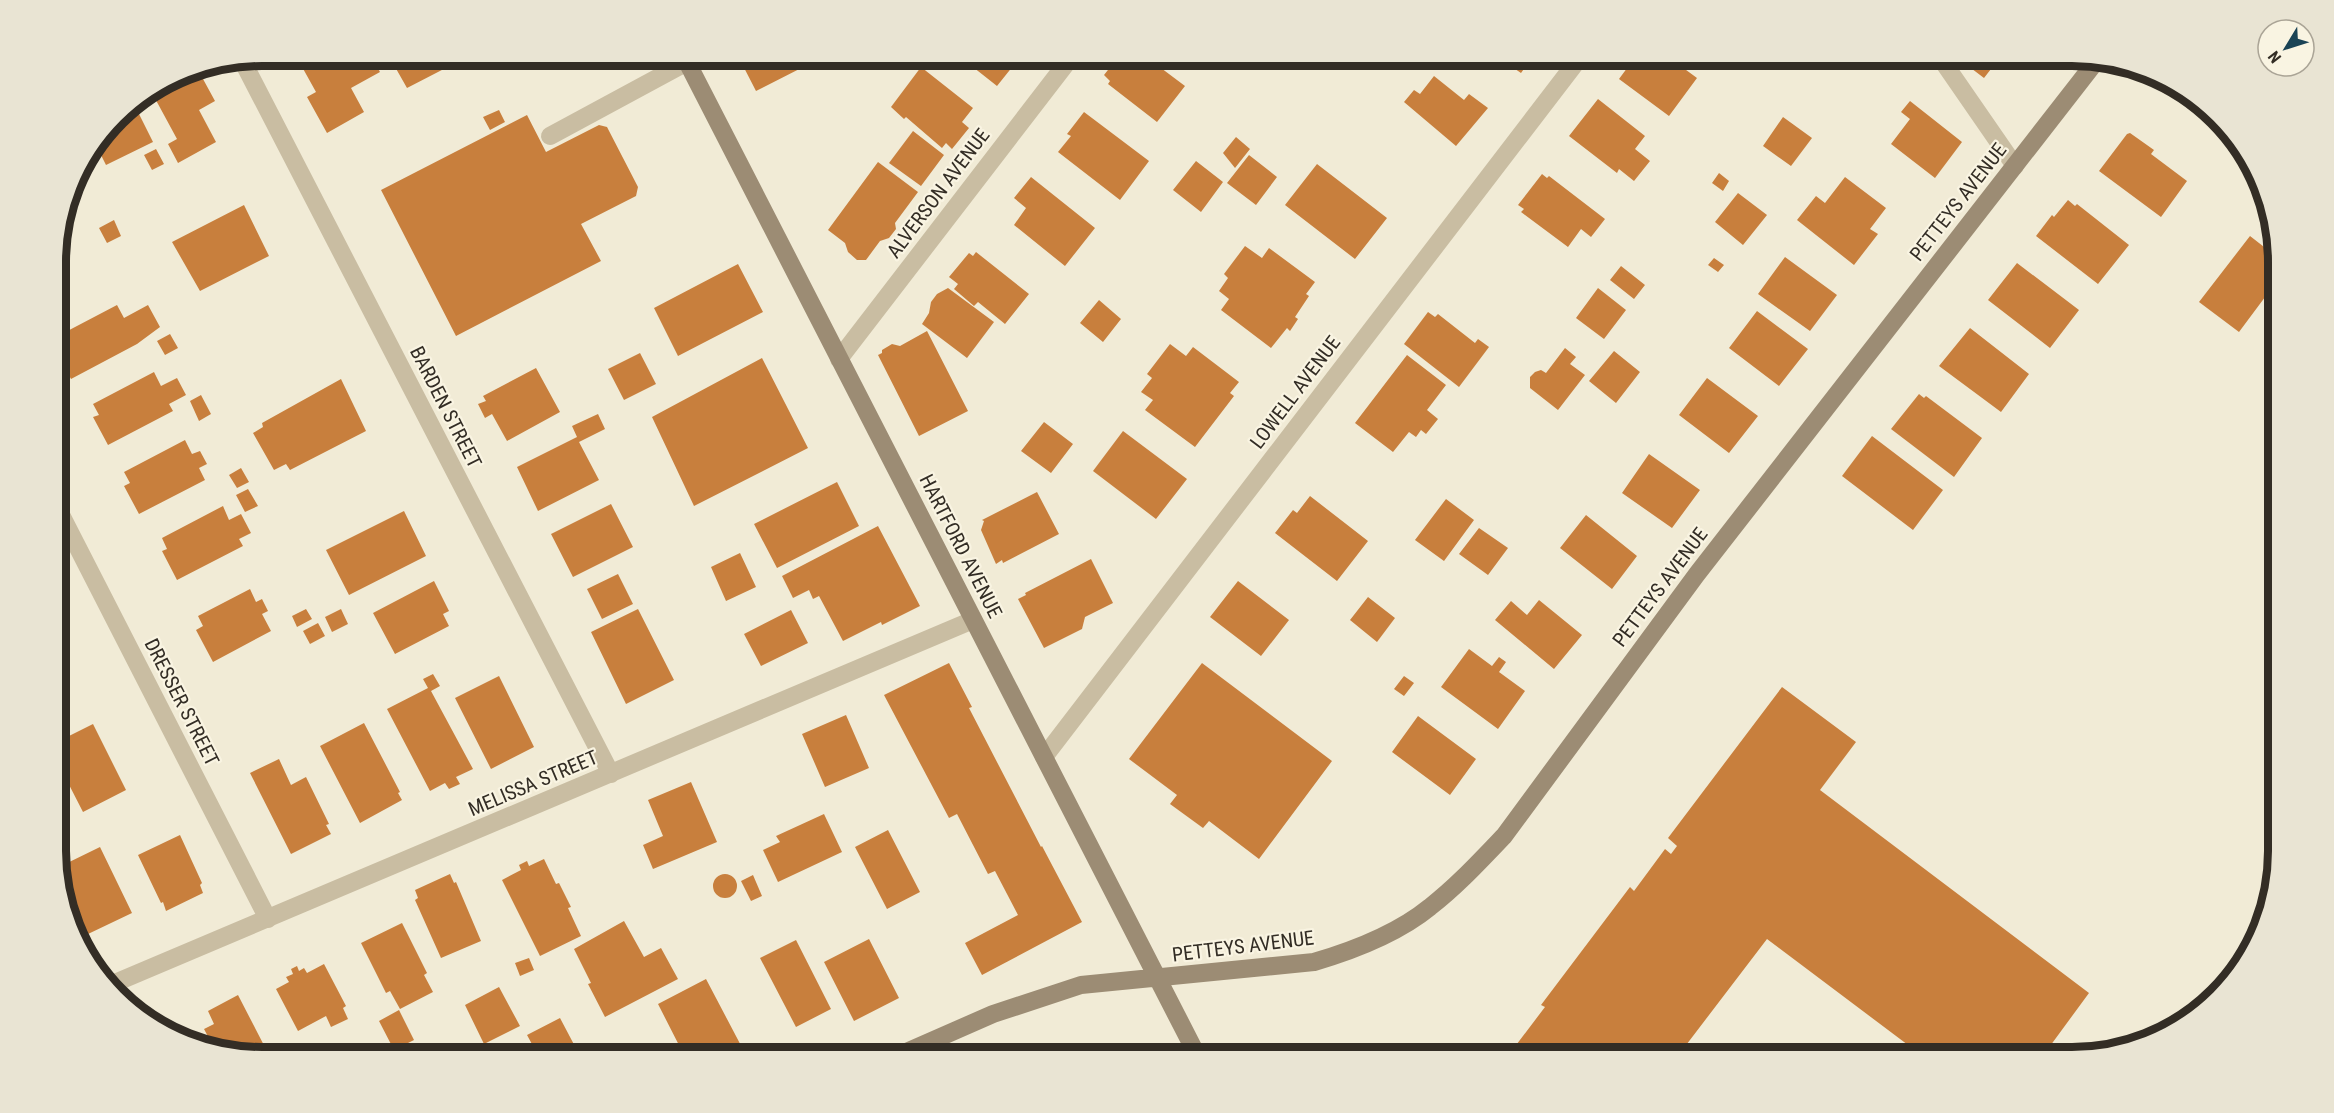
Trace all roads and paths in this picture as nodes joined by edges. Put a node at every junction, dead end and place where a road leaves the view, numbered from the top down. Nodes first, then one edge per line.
1 (674, 66) edge
2 (690, 66) edge
3 (1064, 66) edge
4 (1573, 66) edge
5 (1946, 66) edge
6 (245, 67) edge
7 (2092, 67) edge
8 (550, 136) dead end
9 (2015, 166) junction
10 (839, 359) junction
11 (66, 525) edge
12 (973, 620) junction
13 (1044, 757) junction
14 (611, 774) junction
15 (268, 919) junction
16 (1157, 978) junction
17 (117, 982) edge
18 (918, 1047) edge
19 (1193, 1047) edge

1 - 8 street
2 - 10 main road, HARTFORD AVENUE
3 - 10 street, ALVERSON AVENUE
4 - 13 street, LOWELL AVENUE
5 - 9 street
6 - 14 street, BARDEN STREET
7 - 9 main road, PETTEYS AVENUE
9 - 16 main road, PETTEYS AVENUE
10 - 12 main road, HARTFORD AVENUE
11 - 15 street, DRESSER STREET
12 - 13 main road, HARTFORD AVENUE
12 - 14 street, MELISSA STREET
13 - 16 main road, HARTFORD AVENUE
14 - 15 street, MELISSA STREET
15 - 17 street, MELISSA STREET
16 - 18 main road, PETTEYS AVENUE
16 - 19 main road, HARTFORD AVENUE

